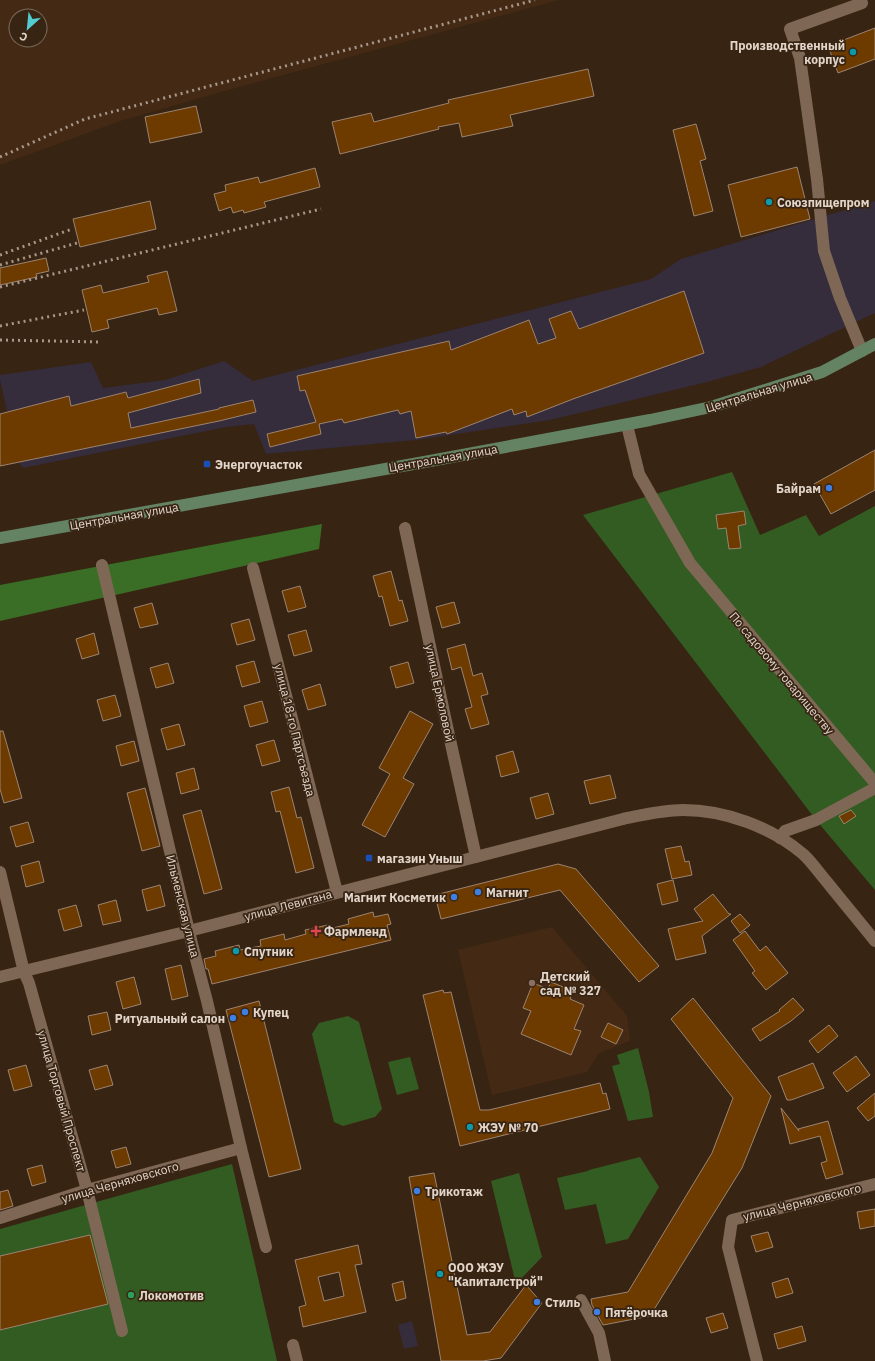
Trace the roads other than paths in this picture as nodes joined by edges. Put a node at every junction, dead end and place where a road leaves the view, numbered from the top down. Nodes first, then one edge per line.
1 (862, 3) dead end
2 (875, 344) edge
3 (862, 351) junction
4 (626, 424) junction
5 (405, 528) dead end
6 (0, 538) edge
7 (102, 565) dead end
8 (253, 568) dead end
9 (875, 783) edge
10 (875, 788) edge
11 (780, 838) junction
12 (476, 857) junction
13 (0, 872) edge
14 (337, 892) junction
15 (189, 931) junction
16 (875, 941) edge
17 (24, 972) junction
18 (0, 978) edge
19 (241, 1148) junction
20 (875, 1184) edge
21 (87, 1190) junction
22 (0, 1218) edge
23 (266, 1247) dead end
24 (581, 1300) dead end
25 (122, 1331) dead end
26 (293, 1345) dead end
27 (297, 1361) edge
28 (605, 1361) edge
29 (757, 1361) edge

1 - 3 street
2 - 3 main road, Центральная улица
3 - 4 main road, Центральная улица
4 - 6 main road, Центральная улица
4 - 9 street, По садовому товариществу
5 - 12 street, улица Ермоловой
7 - 15 street, Ильменская улица
8 - 14 street, улица 18-го Партсъезда
10 - 11 street
11 - 12 street, улица Левитана
11 - 16 street, улица Левитана
12 - 14 street, улица Левитана
13 - 17 street, улица Торговый Проспект
14 - 15 street, улица Левитана
15 - 17 street, улица Левитана
15 - 19 street, Ильменская улица
17 - 18 street, улица Левитана
17 - 21 street, улица Торговый Проспект
19 - 21 street, улица Черняховского
19 - 23 street, Ильменская улица
20 - 29 street, улица Черняховского
21 - 22 street, улица Черняховского
21 - 25 street, улица Торговый Проспект
24 - 28 street
26 - 27 street

